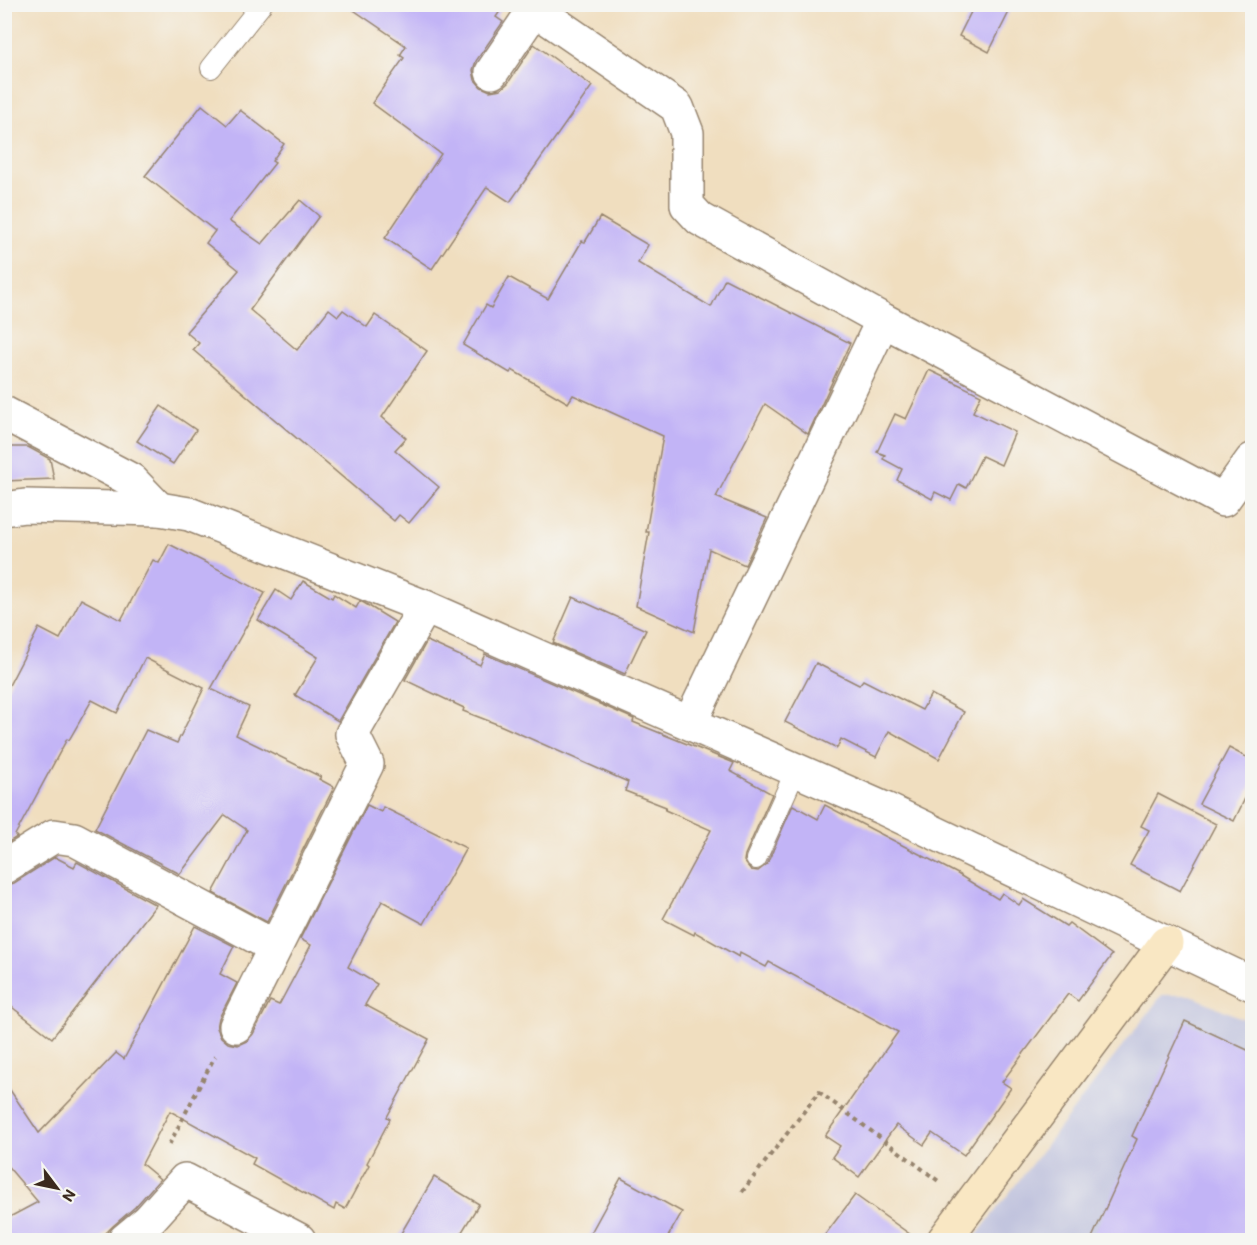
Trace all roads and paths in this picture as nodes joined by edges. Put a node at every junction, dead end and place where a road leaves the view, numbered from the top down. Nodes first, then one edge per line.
1 (262, 4) edge
2 (530, 7) edge
3 (211, 68) dead end
4 (492, 72) dead end
5 (883, 320) junction
6 (4, 413) edge
7 (1252, 460) edge
8 (4, 509) edge
9 (159, 509) junction
10 (425, 607) junction
11 (690, 723) junction
12 (796, 770) junction
13 (756, 859) dead end
14 (4, 867) edge
15 (1167, 943) junction
16 (275, 946) junction
17 (1252, 984) edge
18 (236, 1026) joint
19 (185, 1180) junction
20 (742, 1192) dead end
21 (970, 1205) junction
22 (125, 1240) edge
23 (299, 1240) edge
24 (944, 1240) edge

1 - 3 lane
2 - 4 street
2 - 5 street
5 - 7 street
5 - 11 street
6 - 9 street
8 - 9 street
9 - 10 street
10 - 11 street
10 - 16 street
11 - 12 street
12 - 13 lane
12 - 15 street
14 - 16 street
15 - 17 street
15 - 21 street
16 - 18 street
18 - 19 path
19 - 22 street
19 - 23 street
20 - 21 path
21 - 24 street

